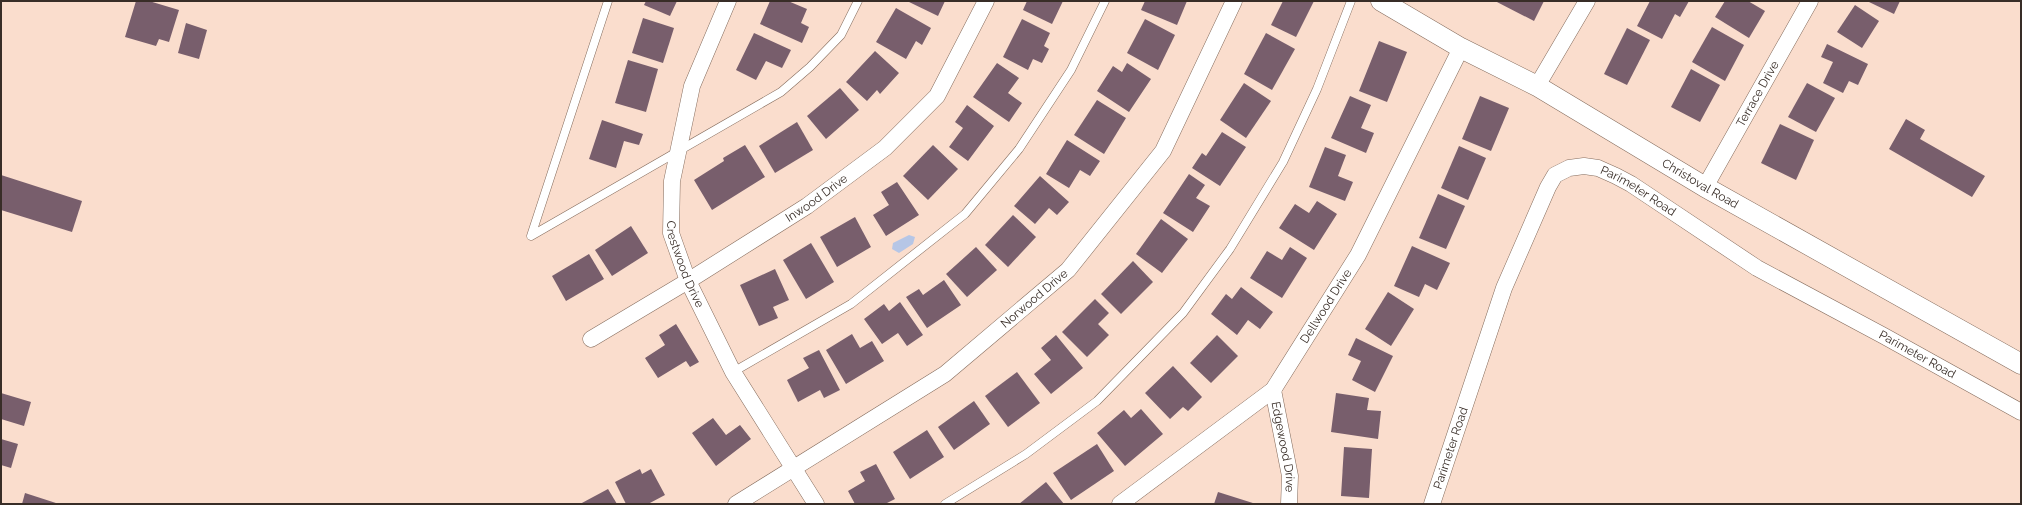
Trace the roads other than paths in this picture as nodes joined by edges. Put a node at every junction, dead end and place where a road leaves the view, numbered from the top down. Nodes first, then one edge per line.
1 (608, 1) edge
2 (728, 1) edge
3 (858, 1) edge
4 (986, 1) edge
5 (1105, 1) edge
6 (1234, 1) edge
7 (1351, 1) edge
8 (1380, 1) edge
9 (1587, 1) edge
10 (1810, 1) edge
11 (1461, 48) junction
12 (1537, 86) junction
13 (678, 151) junction
14 (1705, 187) junction
15 (688, 281) junction
16 (592, 339) dead end
17 (2021, 364) edge
18 (733, 372) junction
19 (1273, 390) junction
20 (2021, 412) edge
21 (794, 468) junction
22 (736, 504) edge
23 (816, 504) edge
24 (945, 504) edge
25 (1120, 504) edge
26 (1289, 504) edge
27 (1432, 504) edge

1 - 13 lane
2 - 13 street, Crestwood Drive
3 - 13 lane
4 - 15 street, Inwood Drive
5 - 18 lane
6 - 21 street, Norwood Drive
7 - 24 lane
8 - 11 street, Christoval Road
9 - 12 street
10 - 14 street, Terrace Drive
11 - 12 street, Christoval Road
11 - 19 street, Dellwood Drive
12 - 14 street, Christoval Road
13 - 15 street, Crestwood Drive
14 - 17 street, Christoval Road
15 - 16 street, Inwood Drive
15 - 18 street, Crestwood Drive
18 - 21 street, Crestwood Drive
19 - 25 street, Dellwood Drive
19 - 26 street, Edgewood Drive
20 - 27 street, Parimeter Road
21 - 22 street, Norwood Drive
21 - 23 street, Crestwood Drive

